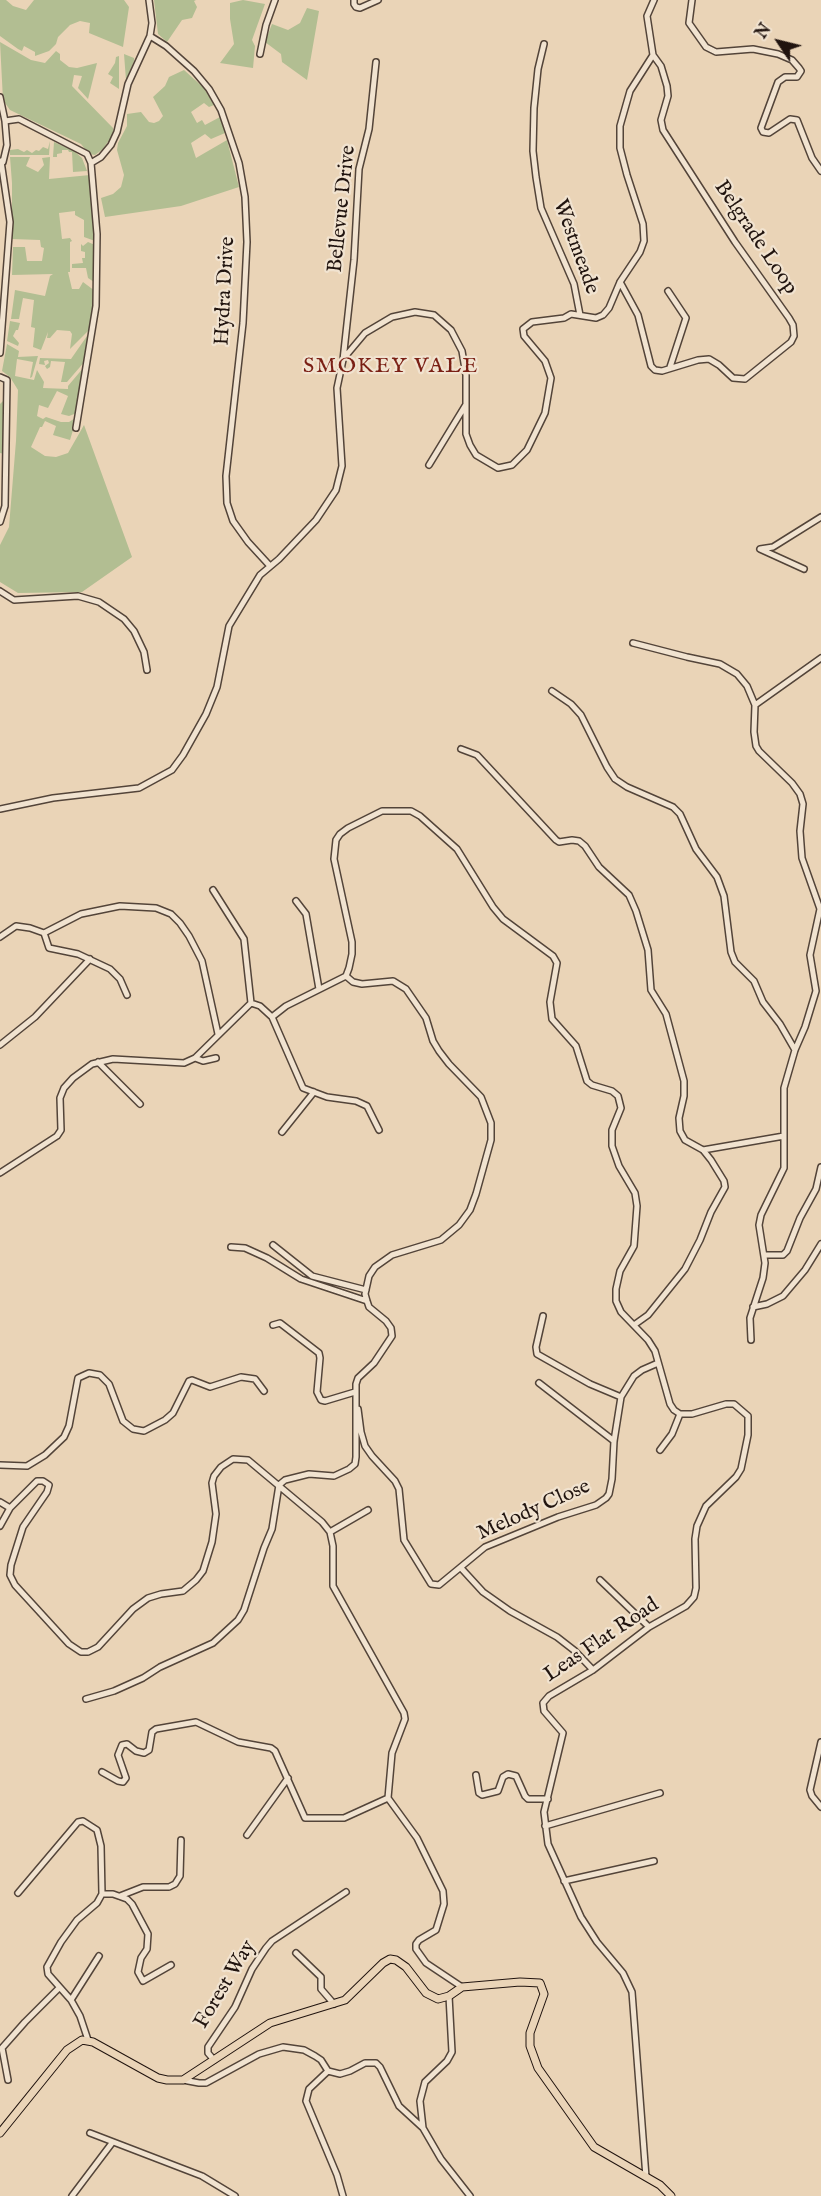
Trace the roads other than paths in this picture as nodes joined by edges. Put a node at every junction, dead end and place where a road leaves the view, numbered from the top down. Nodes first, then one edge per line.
1 (149, 0) edge
2 (275, 0) edge
3 (354, 0) edge
4 (378, 0) edge
5 (654, 0) edge
6 (692, 0) edge
7 (150, 36) junction
8 (544, 44) dead end
9 (260, 54) dead end
10 (653, 55) junction
11 (376, 62) dead end
12 (0, 97) edge
13 (5, 121) junction
14 (1, 161) edge
15 (91, 163) junction
16 (821, 171) edge
17 (620, 282) junction
18 (668, 291) dead end
19 (580, 315) junction
20 (0, 352) edge
21 (343, 360) junction
22 (670, 367) junction
23 (0, 377) edge
24 (466, 405) junction
25 (76, 428) dead end
26 (429, 465) dead end
27 (821, 517) edge
28 (0, 522) edge
29 (270, 566) junction
30 (804, 569) dead end
31 (0, 591) edge
32 (633, 643) dead end
33 (821, 658) edge
34 (147, 670) dead end
35 (552, 692) dead end
36 (755, 705) junction
37 (461, 749) dead end
38 (0, 809) edge
39 (213, 890) dead end
40 (296, 901) dead end
41 (44, 933) junction
42 (0, 937) edge
43 (90, 959) junction
44 (346, 976) junction
45 (319, 989) junction
46 (127, 995) dead end
47 (251, 1003) junction
48 (272, 1017) junction
49 (218, 1034) junction
50 (0, 1045) edge
51 (795, 1050) junction
52 (195, 1058) junction
53 (216, 1058) dead end
54 (98, 1062) junction
55 (314, 1092) junction
56 (140, 1104) dead end
57 (380, 1130) dead end
58 (282, 1132) dead end
59 (784, 1136) junction
60 (702, 1150) junction
61 (821, 1167) edge
62 (0, 1173) edge
63 (821, 1244) edge
64 (273, 1245) dead end
65 (231, 1246) dead end
66 (765, 1255) junction
67 (366, 1290) junction
68 (367, 1301) junction
69 (753, 1307) junction
70 (543, 1316) dead end
71 (273, 1325) dead end
72 (634, 1325) junction
73 (751, 1340) dead end
74 (658, 1363) junction
75 (539, 1383) dead end
76 (264, 1391) dead end
77 (355, 1392) junction
78 (621, 1397) junction
79 (356, 1404) junction
80 (680, 1414) junction
81 (614, 1441) junction
82 (660, 1450) dead end
83 (0, 1466) edge
84 (279, 1485) junction
85 (0, 1502) edge
86 (10, 1508) junction
87 (368, 1510) dead end
88 (0, 1526) edge
89 (330, 1532) junction
90 (461, 1568) junction
91 (600, 1580) dead end
92 (649, 1628) junction
93 (593, 1670) junction
94 (86, 1699) dead end
95 (821, 1742) edge
96 (102, 1772) dead end
97 (476, 1775) dead end
98 (288, 1778) junction
99 (660, 1792) dead end
100 (388, 1798) junction
101 (548, 1799) junction
102 (821, 1807) edge
103 (545, 1826) junction
104 (247, 1835) dead end
105 (181, 1840) dead end
106 (654, 1862) dead end
107 (564, 1881) junction
108 (346, 1892) dead end
109 (18, 1893) dead end
110 (102, 1894) junction
111 (120, 1896) junction
112 (296, 1953) dead end
113 (99, 1956) dead end
114 (171, 1965) dead end
115 (462, 1988) junction
116 (59, 1989) junction
117 (449, 1996) junction
118 (71, 2000) junction
119 (334, 2004) junction
120 (88, 2040) junction
121 (214, 2061) junction
122 (328, 2071) junction
123 (8, 2080) dead end
124 (183, 2080) junction
125 (423, 2128) junction
126 (0, 2133) edge
127 (90, 2133) dead end
128 (112, 2142) junction
129 (646, 2177) junction
130 (232, 2195) edge
131 (72, 2196) edge
132 (343, 2196) edge
133 (470, 2196) edge
134 (671, 2196) edge

1 - 7 street
2 - 9 street
3 - 4 street
5 - 10 street
6 - 16 street
7 - 15 street
7 - 29 street, Hydra Drive
8 - 19 street, Westmeade
10 - 17 street, Westmeade
10 - 22 street, Belgrade Loop
11 - 21 street, Bellevue Drive
12 - 13 street
13 - 14 street
13 - 15 street
14 - 20 street
15 - 25 street
17 - 19 street, Westmeade
17 - 22 street
18 - 22 street
19 - 24 street
21 - 24 street
21 - 29 street, Bellevue Drive
23 - 28 street
24 - 26 street
27 - 30 street
29 - 38 street, Bellevue Drive
31 - 34 street
32 - 36 street
33 - 36 street
35 - 51 street
36 - 51 street
37 - 60 street
39 - 47 street
40 - 45 street
41 - 42 street
41 - 43 street
41 - 49 street
43 - 46 street
43 - 50 street
44 - 45 street
44 - 67 street
44 - 72 street
45 - 48 street
47 - 48 street
47 - 49 street
48 - 55 street
49 - 52 street
51 - 59 street
52 - 53 street
52 - 54 street
54 - 56 street
54 - 62 street
55 - 57 street
55 - 58 street
59 - 60 street
59 - 66 street
60 - 72 street
61 - 66 street
63 - 69 street
64 - 67 street
65 - 68 street
66 - 69 street
67 - 68 street
68 - 77 street
69 - 73 street
70 - 78 street
71 - 77 street
72 - 74 street
74 - 78 street, Melody Close
74 - 80 street
75 - 81 street
76 - 83 street
77 - 79 street
78 - 81 street, Melody Close
79 - 84 street
79 - 90 street, Melody Close
80 - 82 street
80 - 92 street, Leas Flat Road
81 - 90 street, Melody Close
84 - 86 street
84 - 89 street
84 - 94 street
85 - 86 street
86 - 88 street
87 - 89 street
89 - 100 street
90 - 93 street
91 - 92 street
92 - 93 street, Leas Flat Road
93 - 101 street, Leas Flat Road
95 - 102 street
96 - 98 street
97 - 101 street
98 - 100 street
98 - 104 street
99 - 103 street
100 - 115 street
101 - 103 street, Leas Flat Road
103 - 107 street, Leas Flat Road
105 - 111 street
106 - 107 street
107 - 129 street, Leas Flat Road
108 - 121 street, Forest Way
109 - 110 street
110 - 111 street
110 - 116 street
111 - 114 street
112 - 119 street
113 - 118 street
115 - 117 main road
115 - 129 main road
116 - 118 street
116 - 123 street
117 - 119 main road
117 - 125 street
118 - 120 street
119 - 121 main road
120 - 124 main road
120 - 126 main road
121 - 124 main road
122 - 124 street
122 - 125 street
122 - 132 street
125 - 133 street
127 - 128 street
128 - 130 street
128 - 131 street
129 - 134 main road

